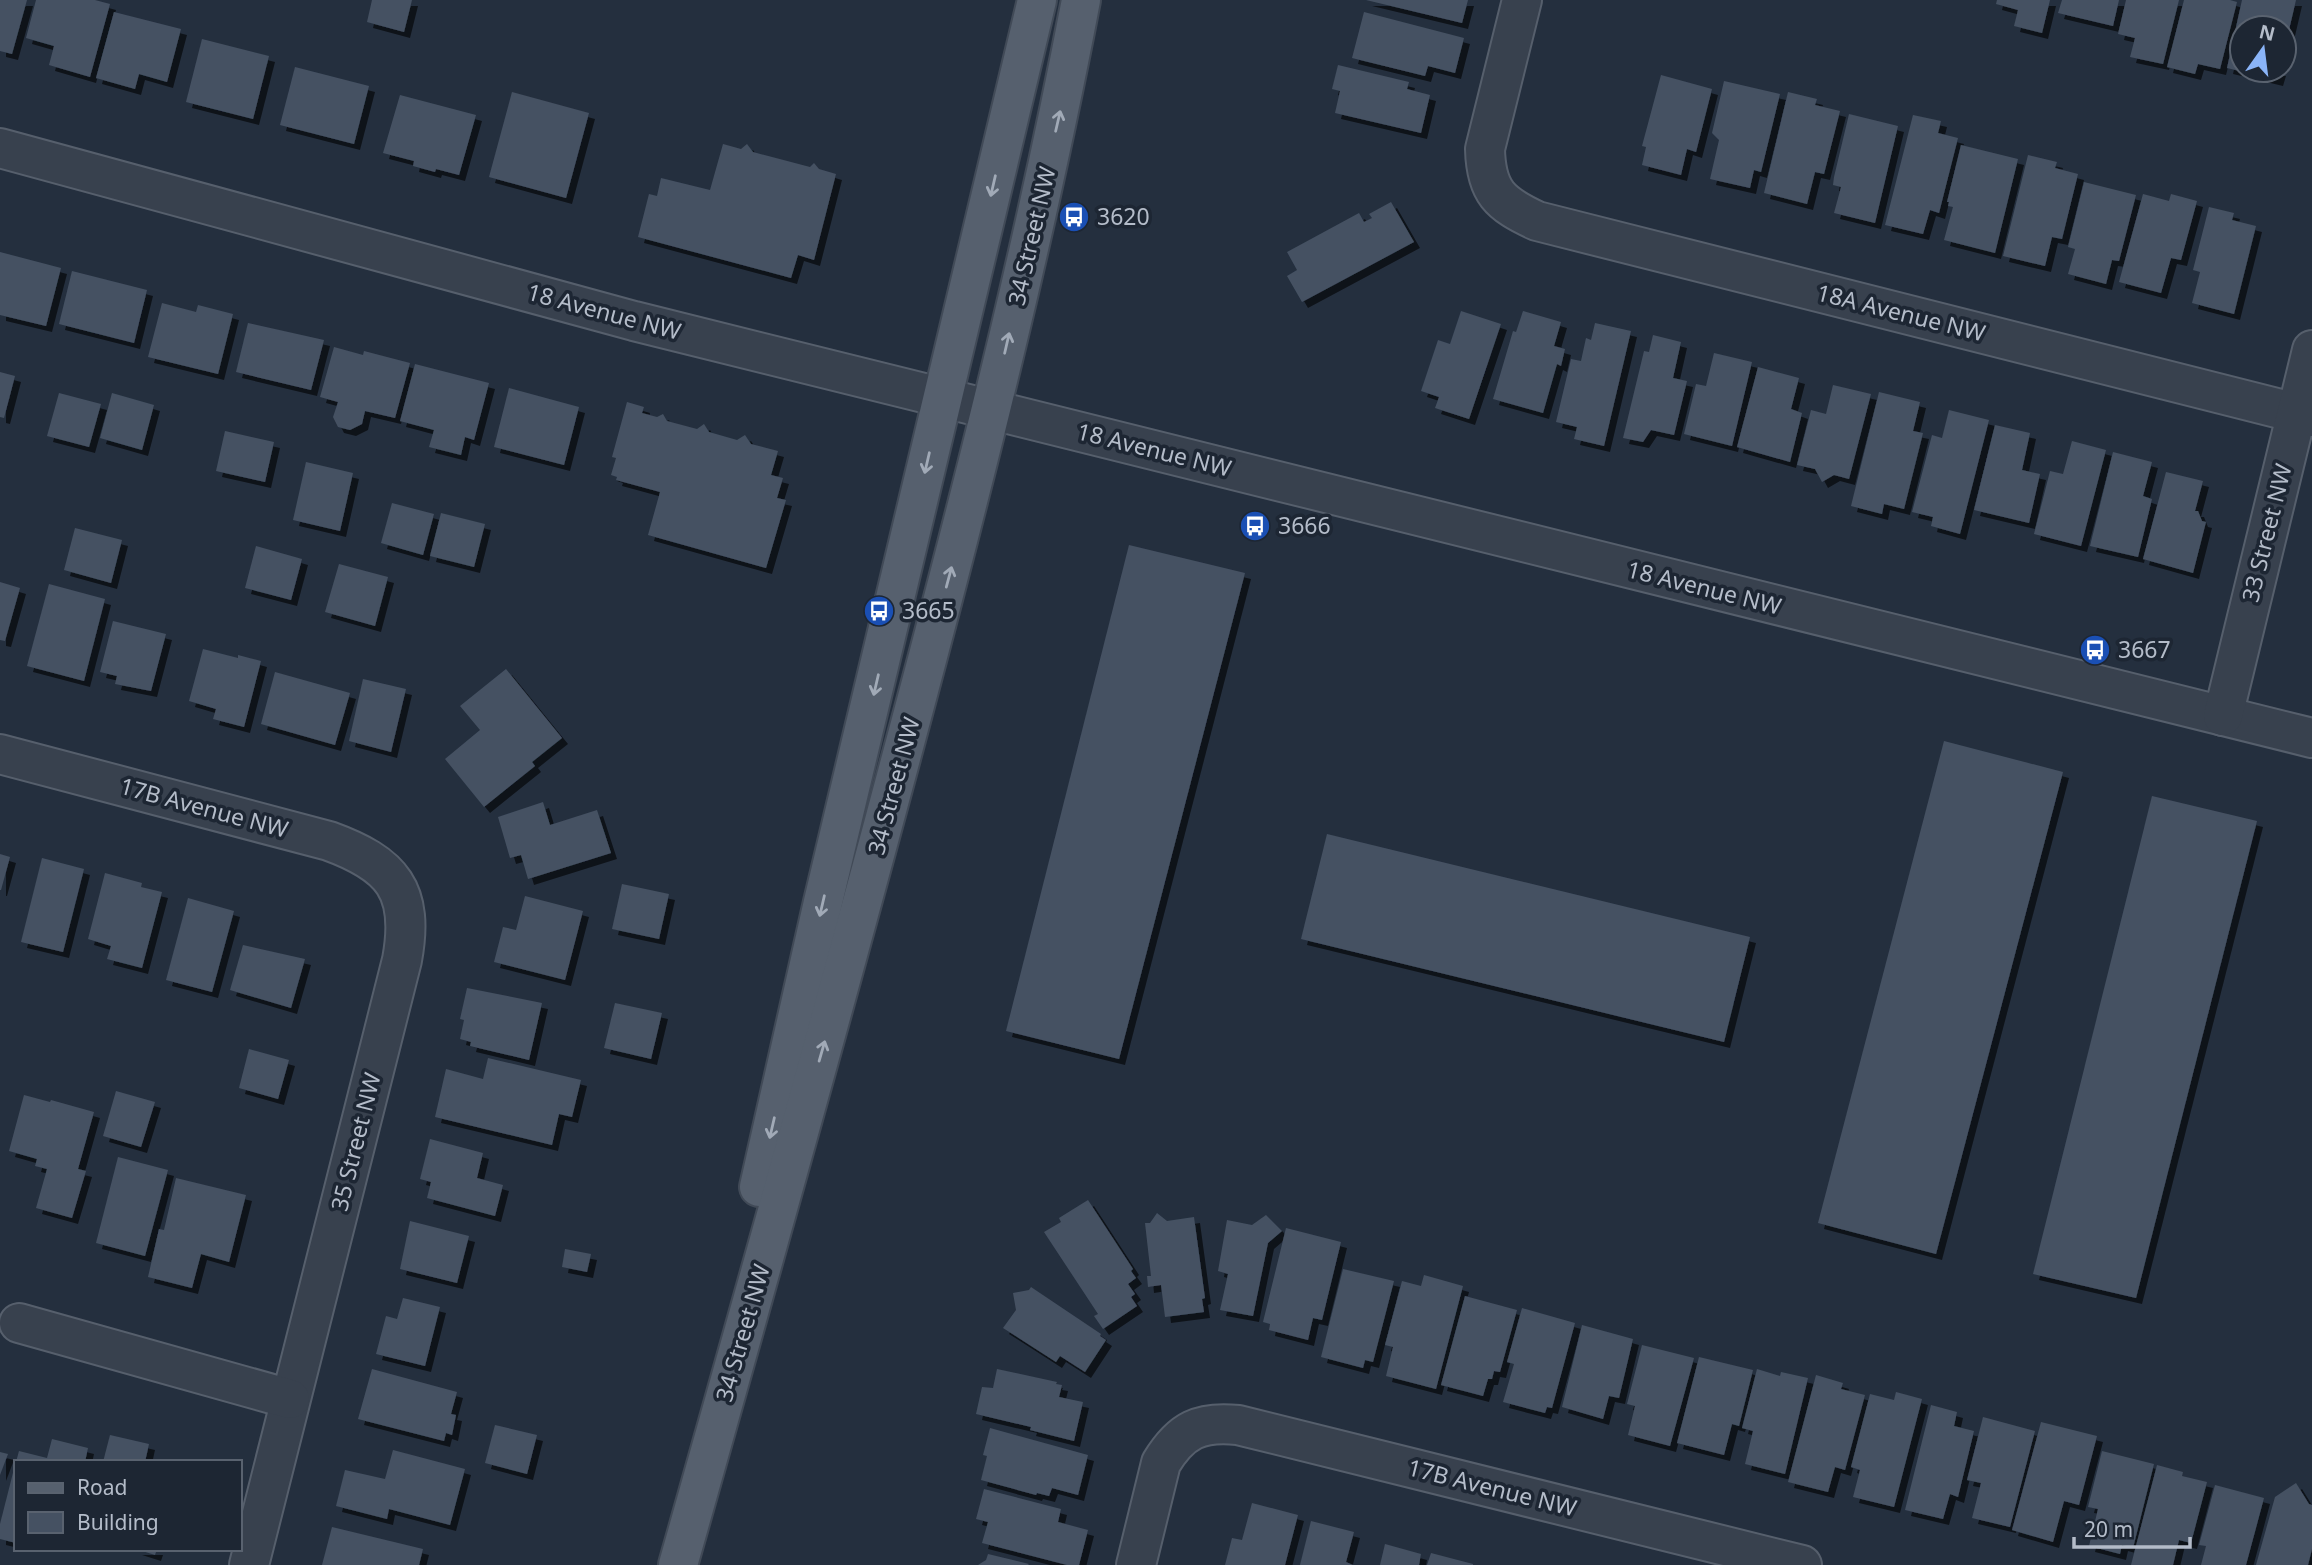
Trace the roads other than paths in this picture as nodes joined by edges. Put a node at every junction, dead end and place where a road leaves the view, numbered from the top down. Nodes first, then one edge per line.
1 (1037, 0) edge
2 (1081, 0) edge
3 (1522, 0) edge
4 (0, 148) edge
5 (2312, 350) edge
6 (943, 396) junction
7 (992, 410) junction
8 (2304, 415) edge
9 (2223, 716) junction
10 (2312, 738) edge
11 (0, 754) edge
12 (396, 885) joint
13 (19, 1323) dead end
14 (290, 1399) junction
15 (249, 1565) edge
16 (676, 1565) edge
17 (1136, 1565) edge
18 (1802, 1565) edge

1 -> 6 main road, 34 Street NW
7 -> 2 main road, 34 Street NW
3 - 8 street, 18A Avenue NW
4 - 6 street, 18 Avenue NW
5 - 8 street, 33 Street NW
6 - 7 street, 18 Avenue NW
6 -> 16 main road, 34 Street NW
7 - 9 street, 18 Avenue NW
16 -> 7 main road, 34 Street NW
8 - 9 street, 33 Street NW
9 - 10 street, 18 Avenue NW
11 - 12 street, 17B Avenue NW
12 - 14 street, 35 Street NW
13 - 14 street
14 - 15 street, 35 Street NW
17 - 18 street, 17B Avenue NW

